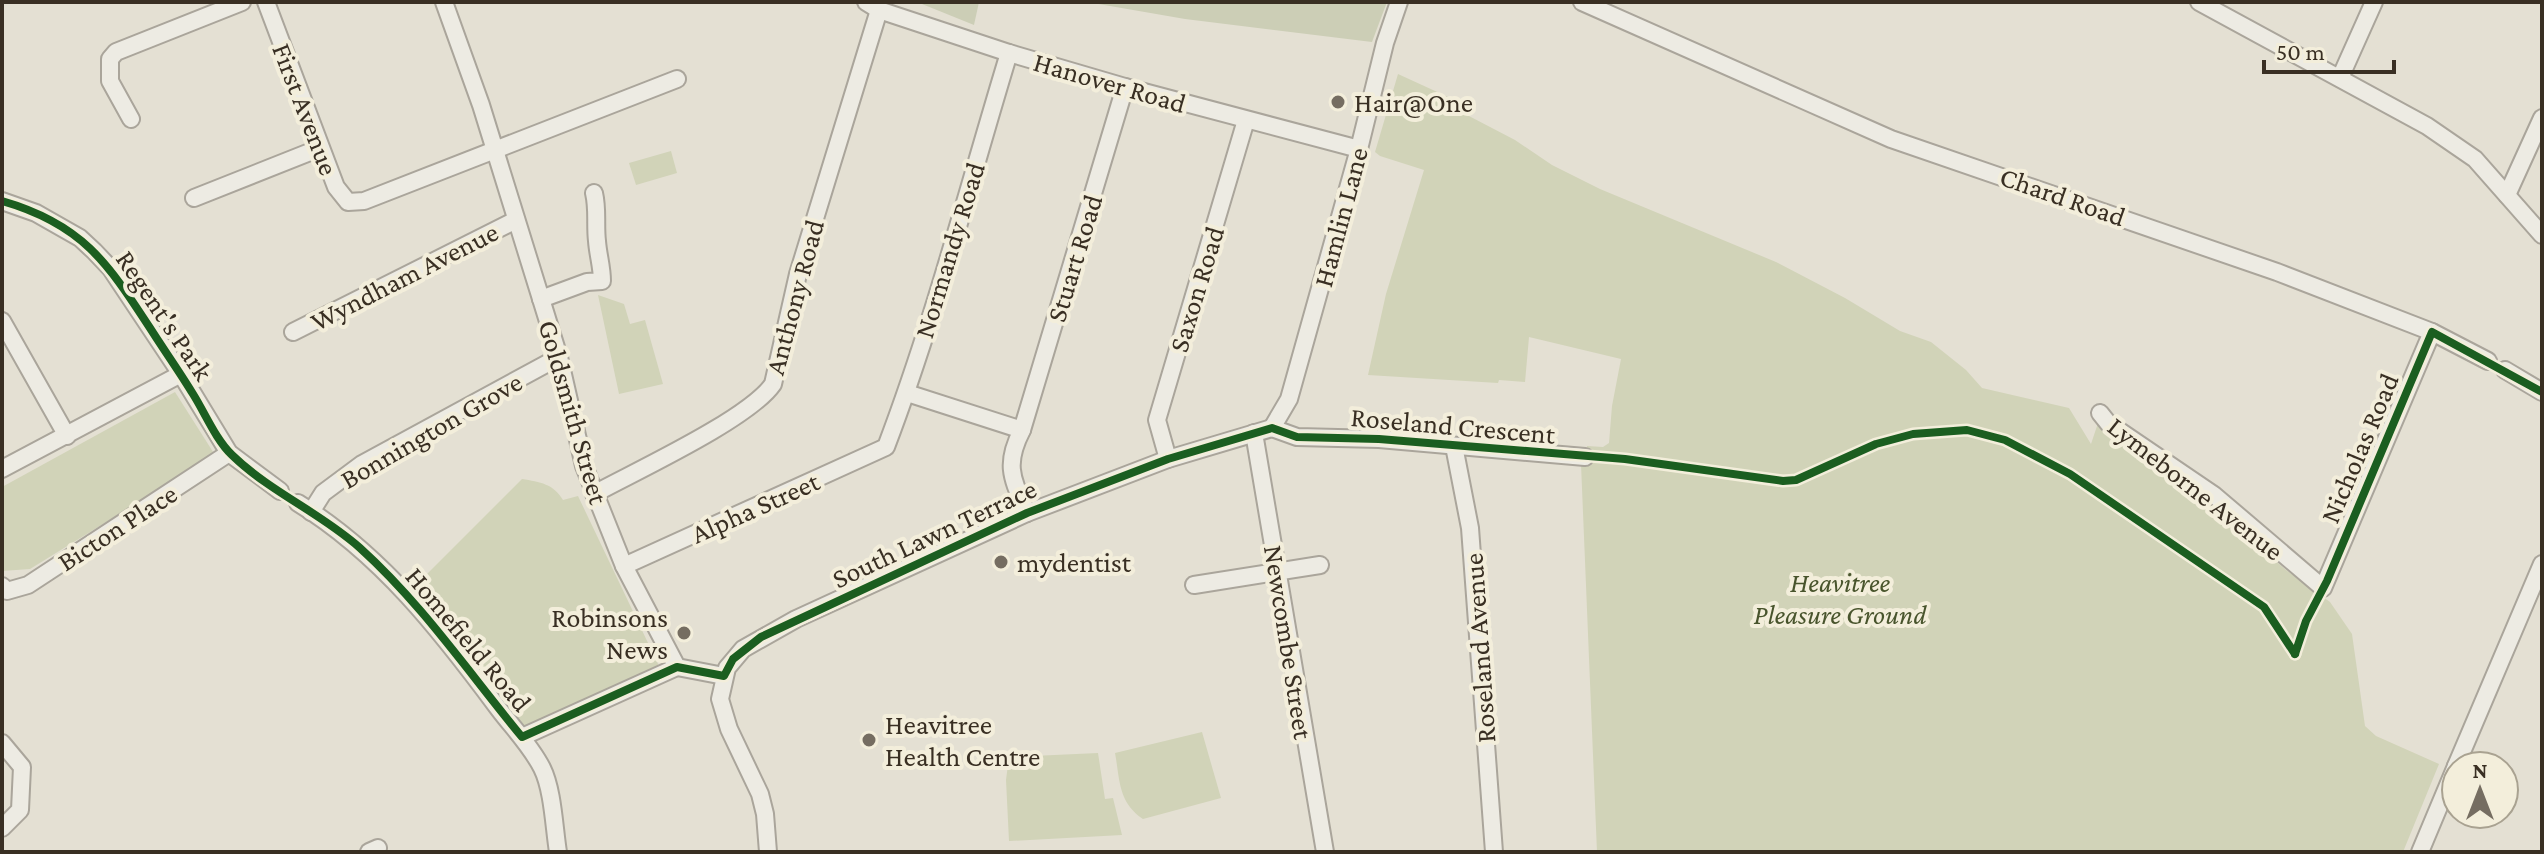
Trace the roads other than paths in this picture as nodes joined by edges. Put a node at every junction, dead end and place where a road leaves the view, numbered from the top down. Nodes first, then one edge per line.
1 (242, 2) edge
2 (266, 2) edge
3 (444, 2) edge
4 (1399, 2) edge
5 (1582, 2) edge
6 (2199, 2) edge
7 (2374, 2) edge
8 (872, 6) edge
9 (1009, 53) junction
10 (2340, 78) junction
11 (677, 79) dead end
12 (1125, 87) junction
13 (2542, 118) edge
14 (131, 119) dead end
15 (1246, 120) junction
16 (320, 148) junction
17 (493, 148) junction
18 (1359, 149) junction
19 (594, 193) dead end
20 (2507, 195) junction
21 (194, 198) dead end
22 (2, 201) edge
23 (516, 220) junction
24 (2542, 235) edge
25 (541, 299) junction
26 (2, 321) edge
27 (293, 332) dead end
28 (2432, 332) junction
29 (559, 357) junction
30 (2488, 361) dead end
31 (2505, 370) dead end
32 (181, 374) junction
33 (2542, 392) edge
34 (907, 393) junction
35 (2100, 413) dead end
36 (1272, 428) junction
37 (1022, 430) junction
38 (1254, 433) junction
39 (67, 436) junction
40 (1454, 446) junction
41 (886, 447) joint
42 (229, 453) junction
43 (1585, 457) dead end
44 (1168, 459) junction
45 (2, 469) edge
46 (280, 491) dead end
47 (594, 494) junction
48 (304, 507) joint
49 (1027, 513) junction
50 (2542, 564) edge
51 (1320, 565) dead end
52 (624, 566) junction
53 (1277, 572) junction
54 (2327, 581) joint
55 (1194, 585) dead end
56 (2, 586) edge
57 (677, 667) junction
58 (724, 676) junction
59 (522, 737) junction
60 (2, 743) edge
61 (2463, 750) edge
62 (2440, 804) edge
63 (2, 828) edge
64 (558, 852) edge
65 (768, 852) edge
66 (1325, 852) edge
67 (1494, 852) edge
68 (2420, 852) edge

1 - 14 street
2 - 16 street, First Avenue
3 - 17 street, Goldsmith Street
4 - 18 street, Hamlin Lane
5 - 28 street, Chard Road
6 - 10 street
7 - 10 street
8 - 9 street, Hanover Road
8 - 47 street, Anthony Road
9 - 12 street, Hanover Road
9 - 34 street, Normandy Road
10 - 20 street
11 - 17 street
12 - 15 street, Hanover Road
12 - 37 street, Stuart Road
13 - 20 street
15 - 18 street, Hanover Road
15 - 44 street, Saxon Road
16 - 17 street, First Avenue
16 - 21 street
17 - 23 street, Goldsmith Street
18 - 36 street, Hamlin Lane
19 - 25 street
20 - 24 street
22 - 32 street, Regent's Park
23 - 25 street, Goldsmith Street
23 - 27 street, Wyndham Avenue
25 - 29 street, Goldsmith Street
26 - 39 street
28 - 30 street, Chard Road
28 - 54 street, Nicholas Road
29 - 47 street, Goldsmith Street
29 - 48 street, Bonnington Grove
31 - 33 street
32 - 39 street
32 - 42 street, Regent's Park
34 - 37 street
34 - 41 street, Normandy Road
35 - 54 street, Lymeborne Avenue
36 - 38 street, South Lawn Terrace
36 - 40 street, Roseland Crescent
37 - 49 street, Stuart Road
38 - 44 street, South Lawn Terrace
38 - 53 street, Newcombe Street
39 - 45 street
40 - 43 street, Roseland Crescent
40 - 67 street, Roseland Avenue
41 - 52 street, Alpha Street
42 - 46 street
42 - 56 street, Bicton Place
44 - 49 street, South Lawn Terrace
47 - 52 street, Goldsmith Street
48 - 59 street, Homefield Road
49 - 58 street, South Lawn Terrace
50 - 61 street
51 - 53 street
52 - 57 street, Goldsmith Street
53 - 55 street
53 - 66 street, Newcombe Street
57 - 58 street
57 - 59 street
58 - 65 street
59 - 64 street, Homefield Road
60 - 63 street
62 - 68 street

